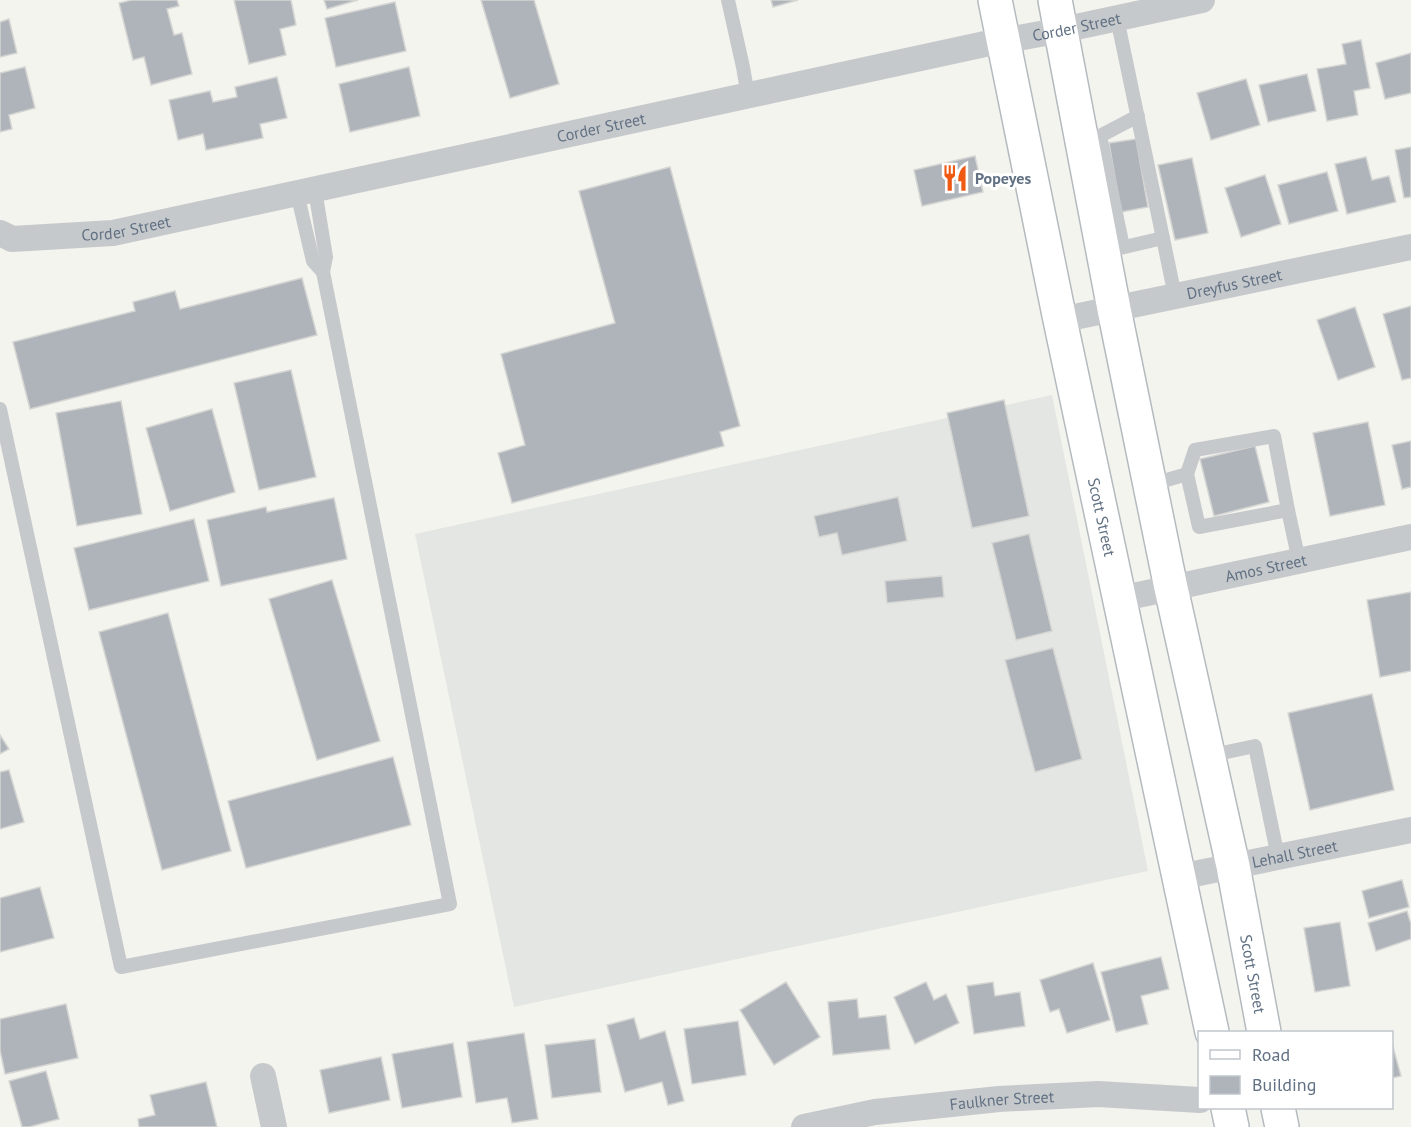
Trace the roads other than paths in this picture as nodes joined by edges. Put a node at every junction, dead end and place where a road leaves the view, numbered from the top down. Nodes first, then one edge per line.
1 (728, 0) edge
2 (995, 0) edge
3 (1202, 0) edge
4 (1058, 15) edge
5 (1117, 18) junction
6 (1004, 40) junction
7 (748, 96) junction
8 (1138, 116) junction
9 (1091, 138) junction
10 (306, 191) junction
11 (0, 233) edge
12 (1163, 238) junction
13 (1411, 247) edge
14 (1113, 249) junction
15 (1175, 296) junction
16 (1114, 309) junction
17 (1060, 320) junction
18 (0, 409) edge
19 (1187, 474) junction
20 (1150, 485) junction
21 (1288, 510) junction
22 (1411, 537) edge
23 (1299, 561) junction
24 (1171, 588) junction
25 (1119, 599) junction
26 (1208, 756) junction
27 (1411, 830) edge
28 (1278, 857) junction
29 (1233, 866) junction
30 (1179, 877) junction
31 (1212, 1031) edge
32 (1264, 1031) edge
33 (263, 1076) dead end
34 (1198, 1100) edge
35 (1228, 1109) edge
36 (1278, 1109) edge
37 (274, 1127) edge
38 (804, 1127) edge
39 (1232, 1127) edge
40 (1282, 1127) edge

1 - 7 lane
2 - 6 main road, Scott Street
3 - 5 street, Corder Street
4 - 5 street, Corder Street
4 - 6 street, Corder Street
4 - 9 main road, Scott Street
5 - 8 lane
6 - 7 street, Corder Street
6 - 17 main road, Scott Street
7 - 10 street, Corder Street
8 - 9 lane
8 - 12 lane
9 - 14 main road, Scott Street
10 - 11 street, Corder Street
10 - 18 lane
12 - 14 lane
12 - 15 lane
13 - 15 street, Dreyfus Street
14 - 16 main road, Scott Street
15 - 16 street, Dreyfus Street
16 - 17 street, Dreyfus Street
16 - 20 main road, Scott Street
17 - 25 main road, Scott Street
19 - 20 lane
19 - 21 lane
19 - 21 lane
20 - 24 main road, Scott Street
21 - 23 lane
22 - 23 street, Amos Street
23 - 24 street, Amos Street
24 - 25 street, Amos Street
24 - 26 main road, Scott Street
25 - 30 main road, Scott Street
26 - 28 lane
26 - 29 main road, Scott Street
27 - 28 street, Lehall Street
28 - 29 street, Lehall Street
29 - 30 street, Lehall Street
29 - 32 main road, Scott Street
30 - 31 main road, Scott Street
33 - 37 street
34 - 38 street, Faulkner Street
35 - 39 main road
36 - 40 main road

